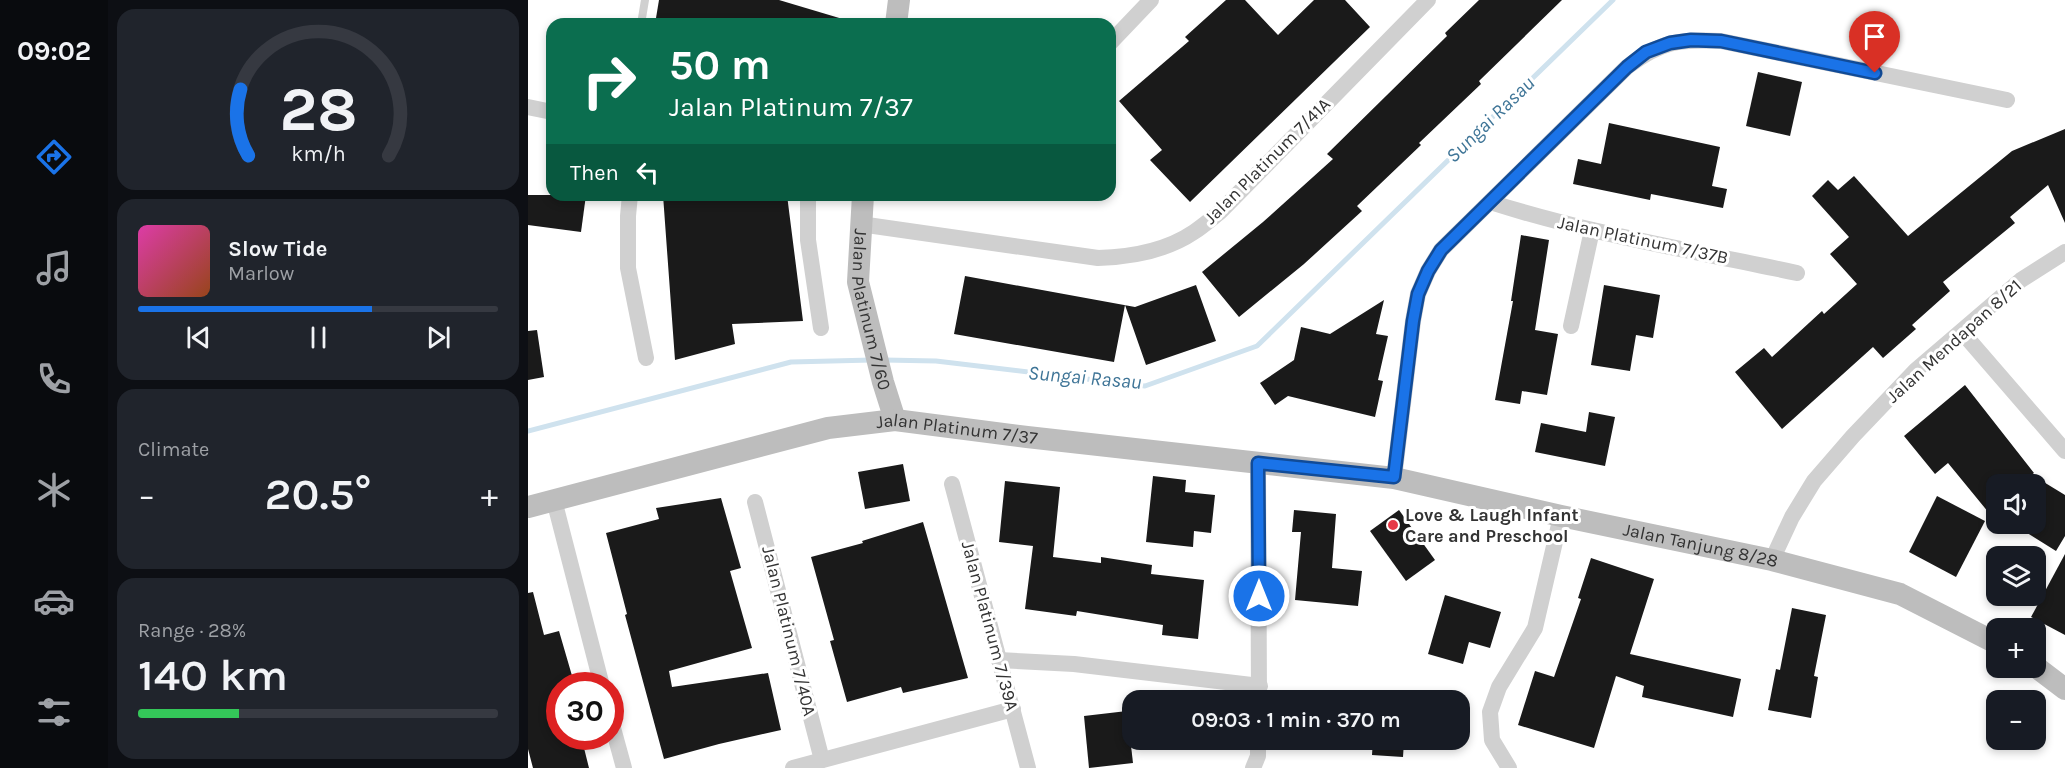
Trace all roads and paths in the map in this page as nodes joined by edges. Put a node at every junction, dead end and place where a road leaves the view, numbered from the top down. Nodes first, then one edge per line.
1 (645, 0) edge
2 (899, 0) edge
3 (1151, 0) edge
4 (1428, 0) edge
5 (642, 18) edge
6 (897, 18) edge
7 (1116, 37) edge
8 (2007, 100) dead end
9 (528, 107) edge
10 (546, 111) edge
11 (629, 201) edge
12 (808, 201) edge
13 (862, 201) edge
14 (1490, 202) junction
15 (860, 224) junction
16 (1592, 230) junction
17 (2065, 252) edge
18 (1797, 273) dead end
19 (1571, 326) dead end
20 (821, 328) dead end
21 (1962, 332) junction
22 (646, 358) dead end
23 (895, 420) junction
24 (2064, 448) edge
25 (1258, 463) junction
26 (1394, 477) junction
27 (952, 483) dead end
28 (554, 500) junction
29 (756, 502) dead end
30 (528, 507) edge
31 (1561, 516) junction
32 (1772, 560) junction
33 (1986, 638) edge
34 (999, 660) junction
35 (598, 672) edge
36 (2046, 675) edge
37 (2065, 689) edge
38 (1240, 690) edge
39 (1259, 690) edge
40 (1012, 709) junction
41 (619, 750) edge
42 (1258, 750) edge
43 (822, 760) junction
44 (624, 768) edge
45 (792, 768) edge
46 (1028, 768) edge
47 (1253, 768) edge
48 (1509, 768) edge

1 - 5 lane
2 - 6 street
3 - 7 street
4 - 15 street, Jalan Platinum 7/41A
8 - 14 street
9 - 10 street
11 - 22 street
12 - 20 street
13 - 15 street, Jalan Platinum 7/60
14 - 16 street, Jalan Platinum 7/37B
14 - 26 street
15 - 23 street, Jalan Platinum 7/60
16 - 18 street, Jalan Platinum 7/37B
16 - 19 street
17 - 21 street, Jalan Mendapan 8/21
21 - 24 street
21 - 32 street, Jalan Mendapan 8/21
23 - 25 street, Jalan Platinum 7/37
23 - 28 street, Jalan Platinum 7/37
25 - 26 street, Jalan Platinum 7/37
25 - 39 street
26 - 31 street, Jalan Tanjung 8/28
27 - 34 street, Jalan Platinum 7/39A
28 - 30 street, Jalan Platinum 7/37
28 - 35 street
29 - 43 street, Jalan Platinum 7/40A
31 - 32 street, Jalan Tanjung 8/28
31 - 48 street
32 - 33 street, Jalan Tanjung 8/28
34 - 38 street
34 - 40 street, Jalan Platinum 7/39A
36 - 37 street
40 - 43 street
40 - 46 street, Jalan Platinum 7/39A
41 - 44 street
42 - 47 street
43 - 45 street

